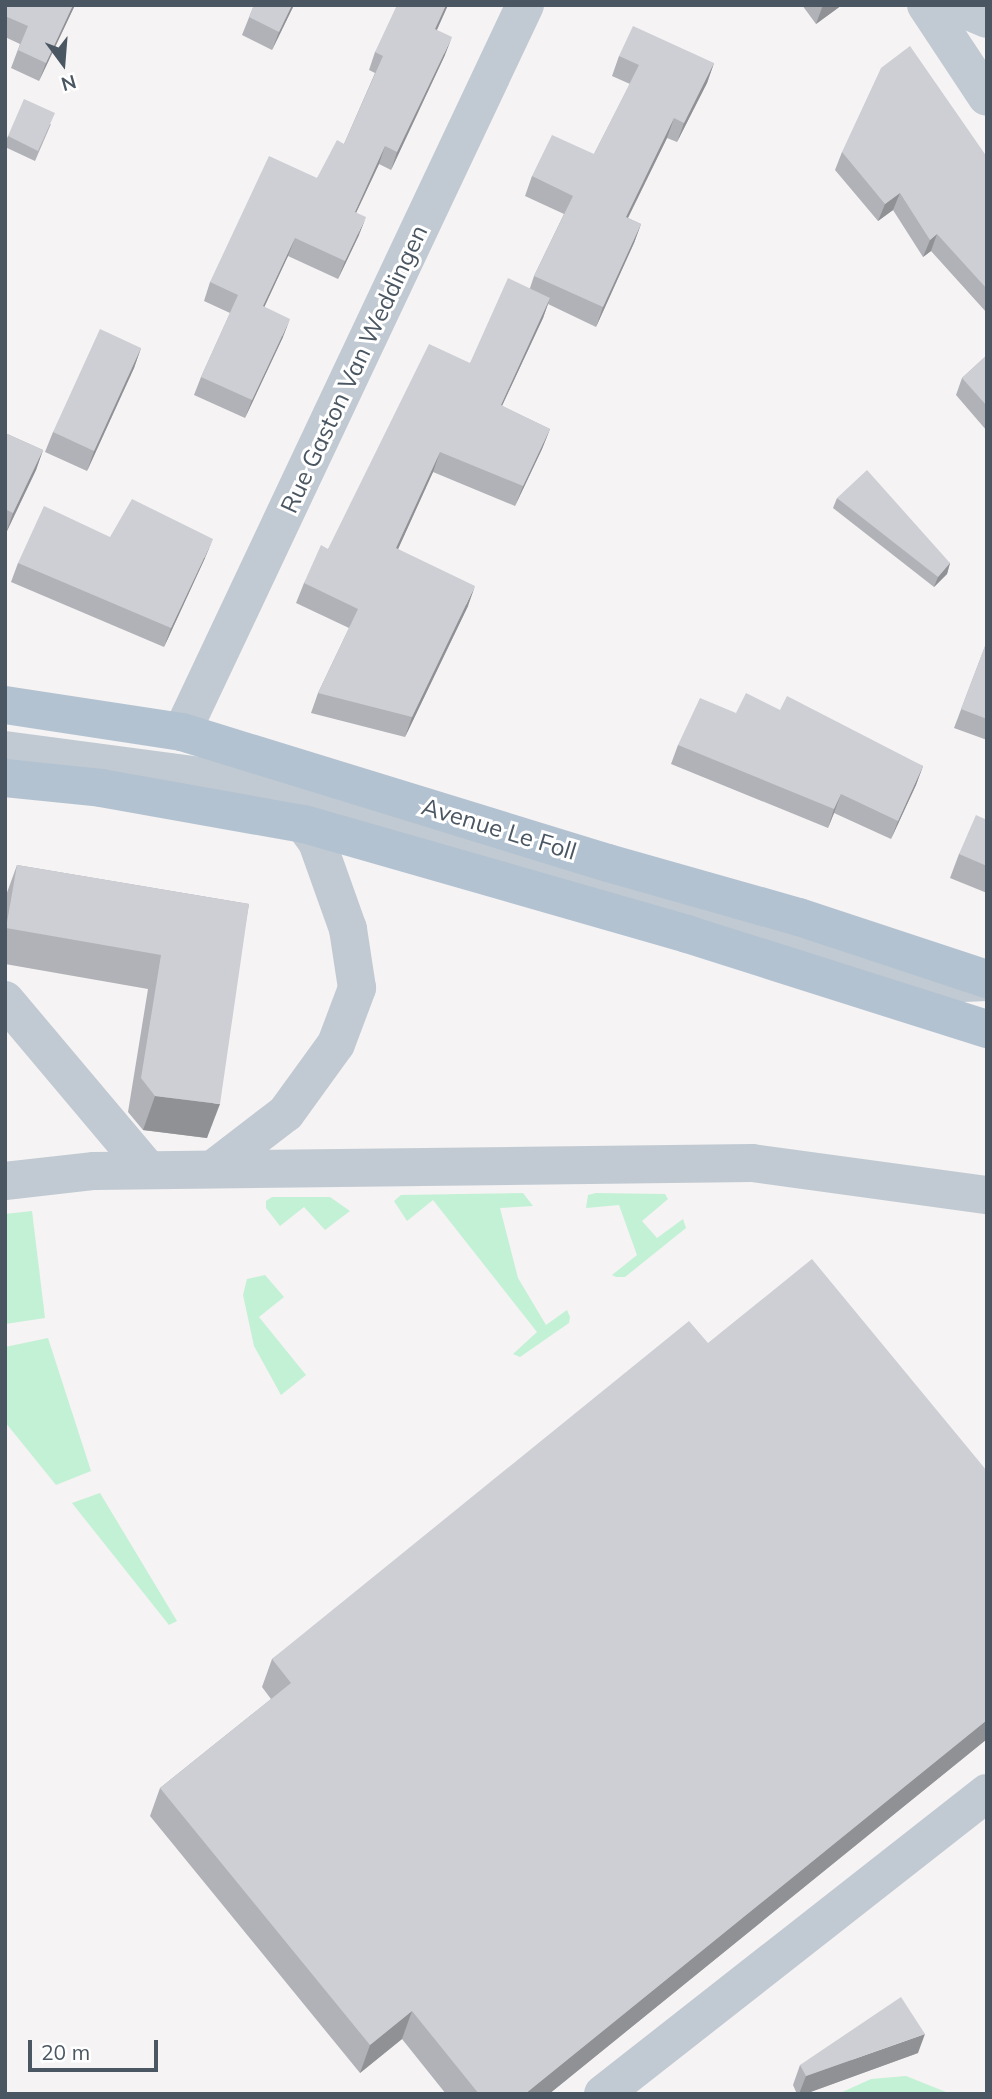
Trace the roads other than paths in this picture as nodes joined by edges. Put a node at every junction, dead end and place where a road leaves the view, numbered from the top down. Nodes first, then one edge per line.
1 (525, 5) edge
2 (926, 5) edge
3 (954, 5) edge
4 (987, 19) edge
5 (987, 97) edge
6 (5, 705) edge
7 (182, 732) junction
8 (5, 750) edge
9 (5, 778) edge
10 (304, 824) junction
11 (987, 981) edge
12 (5, 1000) edge
13 (987, 1030) edge
14 (213, 1169) junction
15 (148, 1170) junction
16 (5, 1181) edge
17 (987, 1195) edge
18 (987, 1793) edge
19 (603, 2094) edge

1 - 7 street, Rue Gaston Van Weddingen
2 - 5 street
3 - 4 street
6 - 7 main road, Avenue Le Foll
7 - 11 main road, Avenue Le Foll
8 - 11 street, Avenue Le Foll
9 - 10 main road, Avenue Le Foll
10 - 13 main road, Avenue Le Foll
10 - 14 street
12 - 15 street
14 - 15 street
14 - 17 street
15 - 16 street
18 - 19 street

